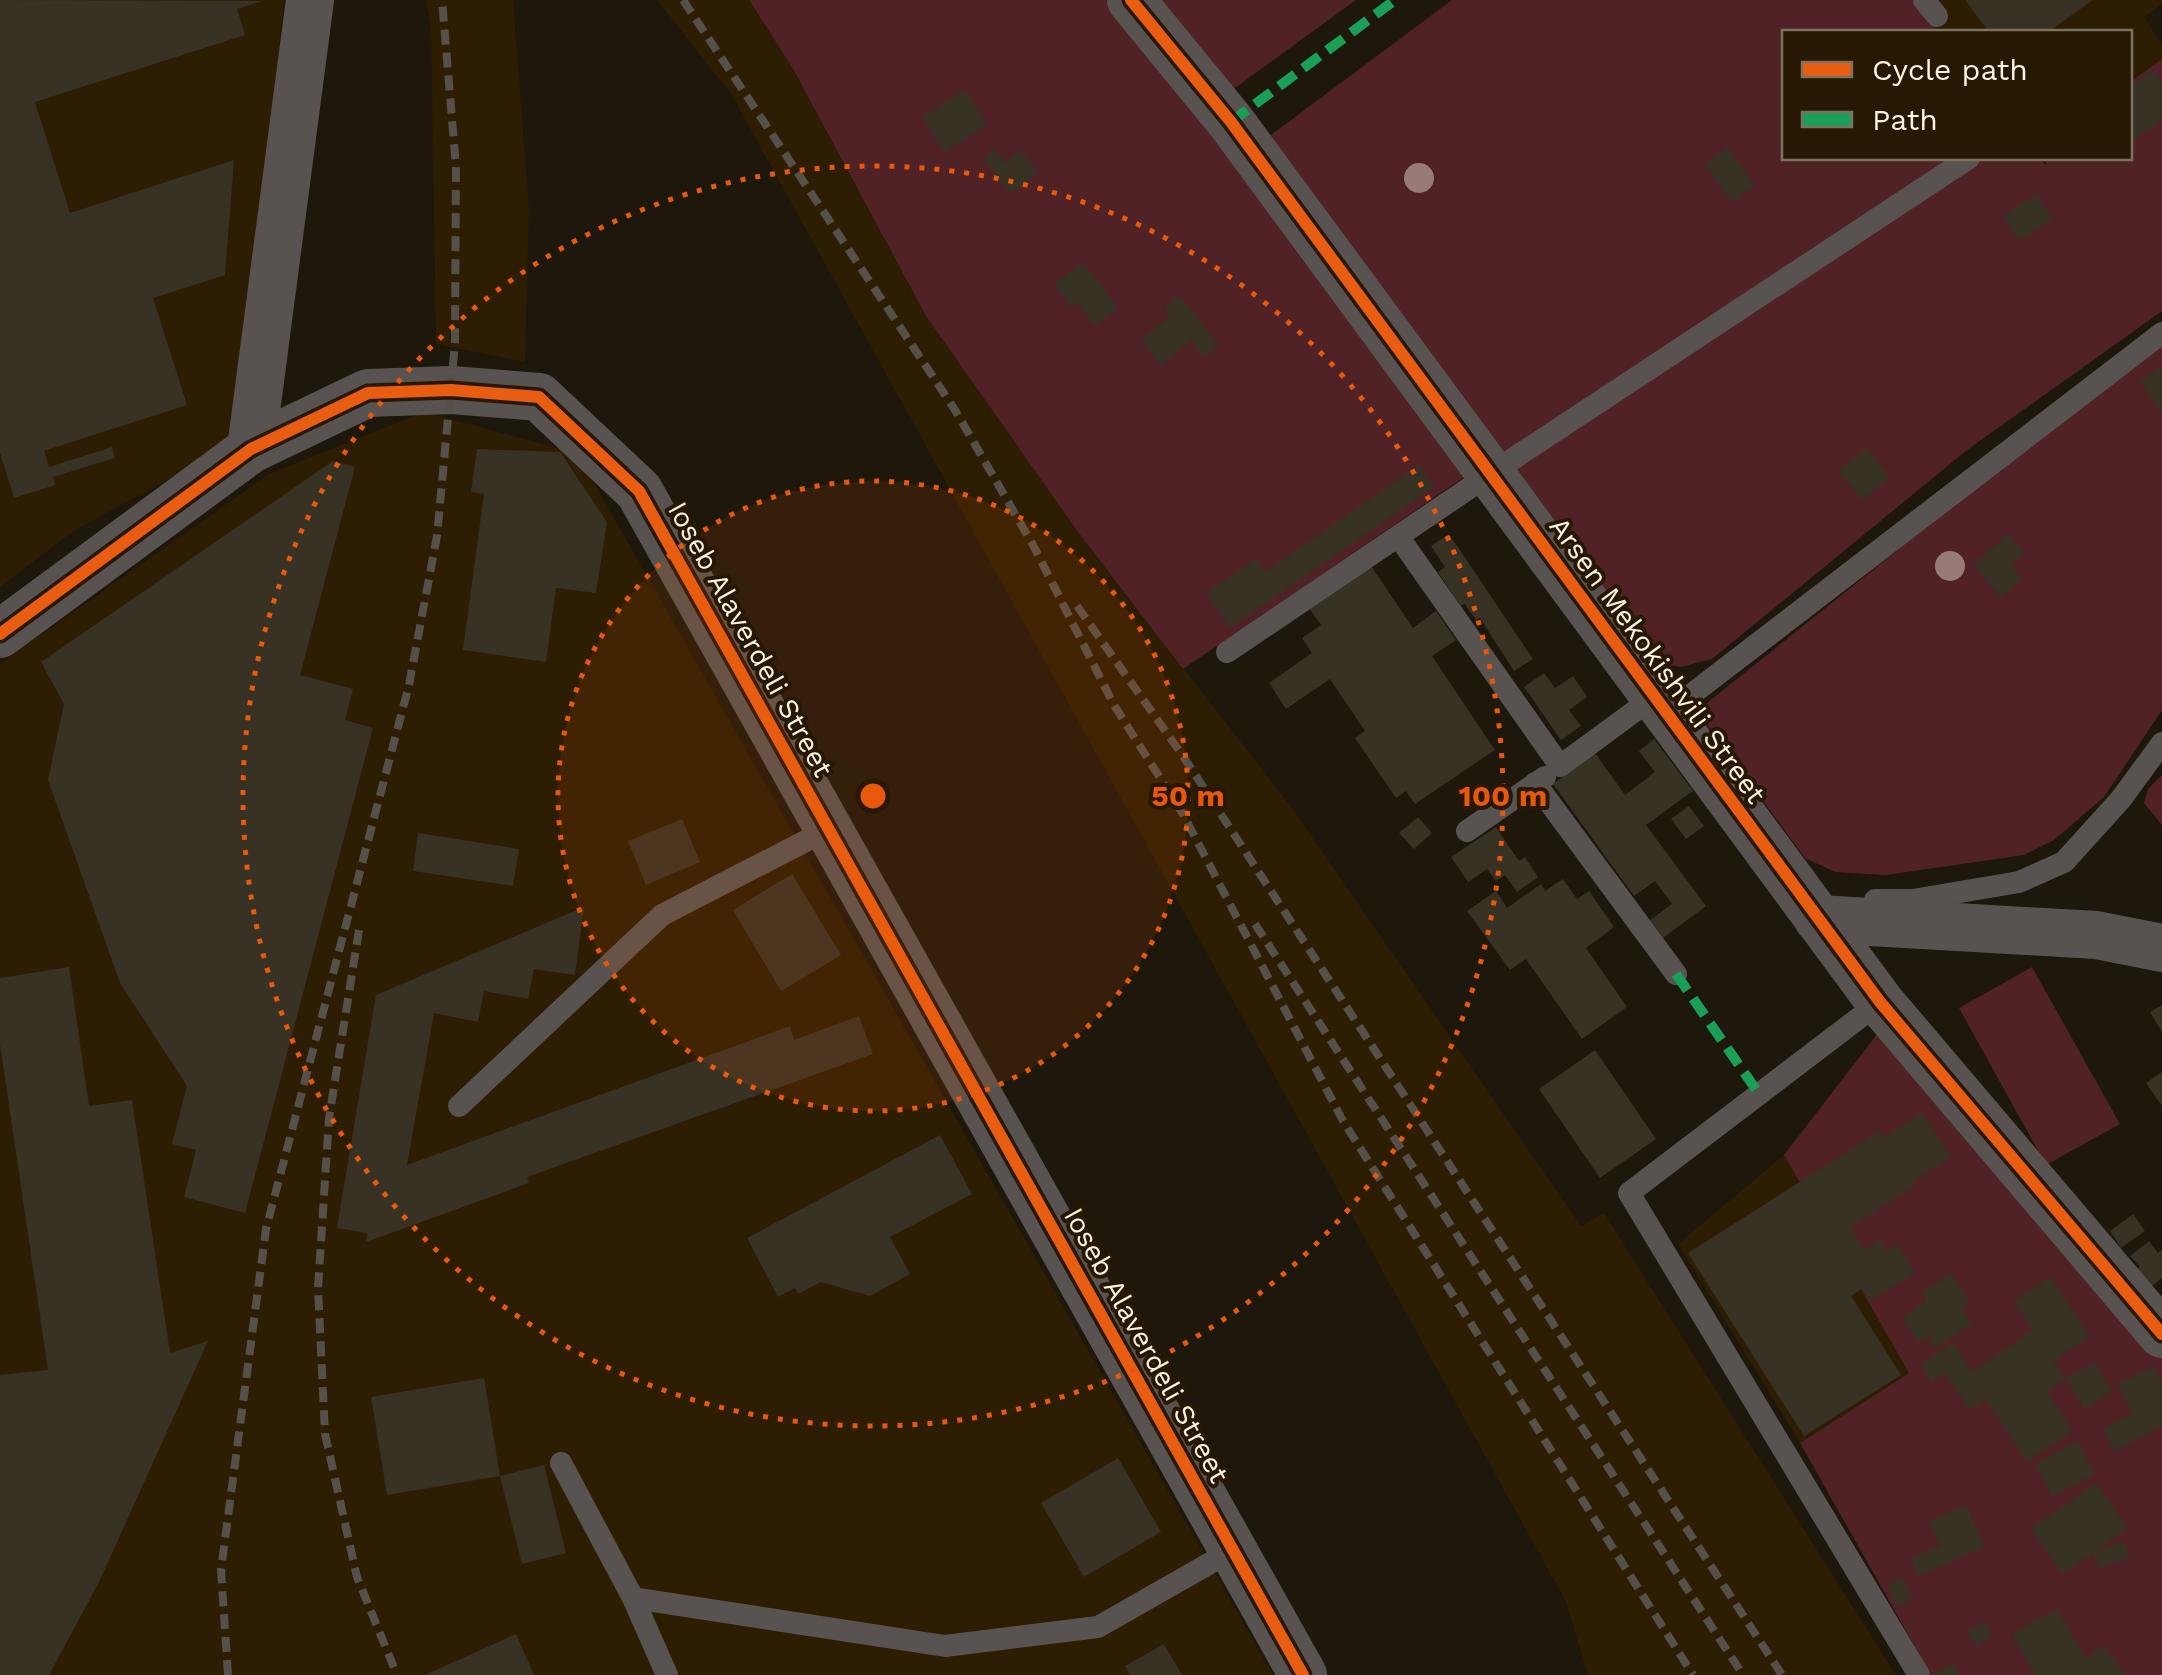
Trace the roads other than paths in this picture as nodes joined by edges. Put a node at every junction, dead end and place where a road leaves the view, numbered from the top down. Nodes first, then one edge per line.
1 (310, 0) edge
2 (1132, 0) edge
3 (1966, 160) edge
4 (2162, 333) edge
5 (251, 449) junction
6 (1490, 474) junction
7 (1398, 536) junction
8 (0, 634) edge
9 (1226, 652) dead end
10 (1660, 705) junction
11 (2162, 743) edge
12 (1560, 766) junction
13 (1535, 784) junction
14 (829, 829) junction
15 (1467, 831) dead end
16 (1808, 905) junction
17 (2162, 948) edge
18 (1676, 974) dead end
19 (1880, 1002) junction
20 (459, 1106) dead end
21 (2162, 1334) edge
22 (561, 1463) dead end
23 (1234, 1550) junction
24 (634, 1598) junction
25 (667, 1675) edge
26 (1304, 1675) edge
27 (1919, 1675) edge

1 - 5 street
2 - 6 street, Arsen Mekokishvili Street
3 - 6 lane
4 - 10 lane
5 - 8 street, Ioseb Alaverdeli Street
5 - 14 street, Ioseb Alaverdeli Street
6 - 7 lane
6 - 10 street, Arsen Mekokishvili Street
7 - 9 lane
7 - 12 lane
10 - 12 lane
10 - 16 street, Arsen Mekokishvili Street
11 - 16 lane
12 - 13 lane
13 - 15 lane
13 - 18 lane
14 - 20 lane
14 - 23 street, Ioseb Alaverdeli Street
16 - 17 street
16 - 19 street, Arsen Mekokishvili Street
19 - 21 street, Arsen Mekokishvili Street
19 - 27 lane
22 - 24 lane
23 - 24 lane
23 - 26 street, Ioseb Alaverdeli Street
24 - 25 lane

